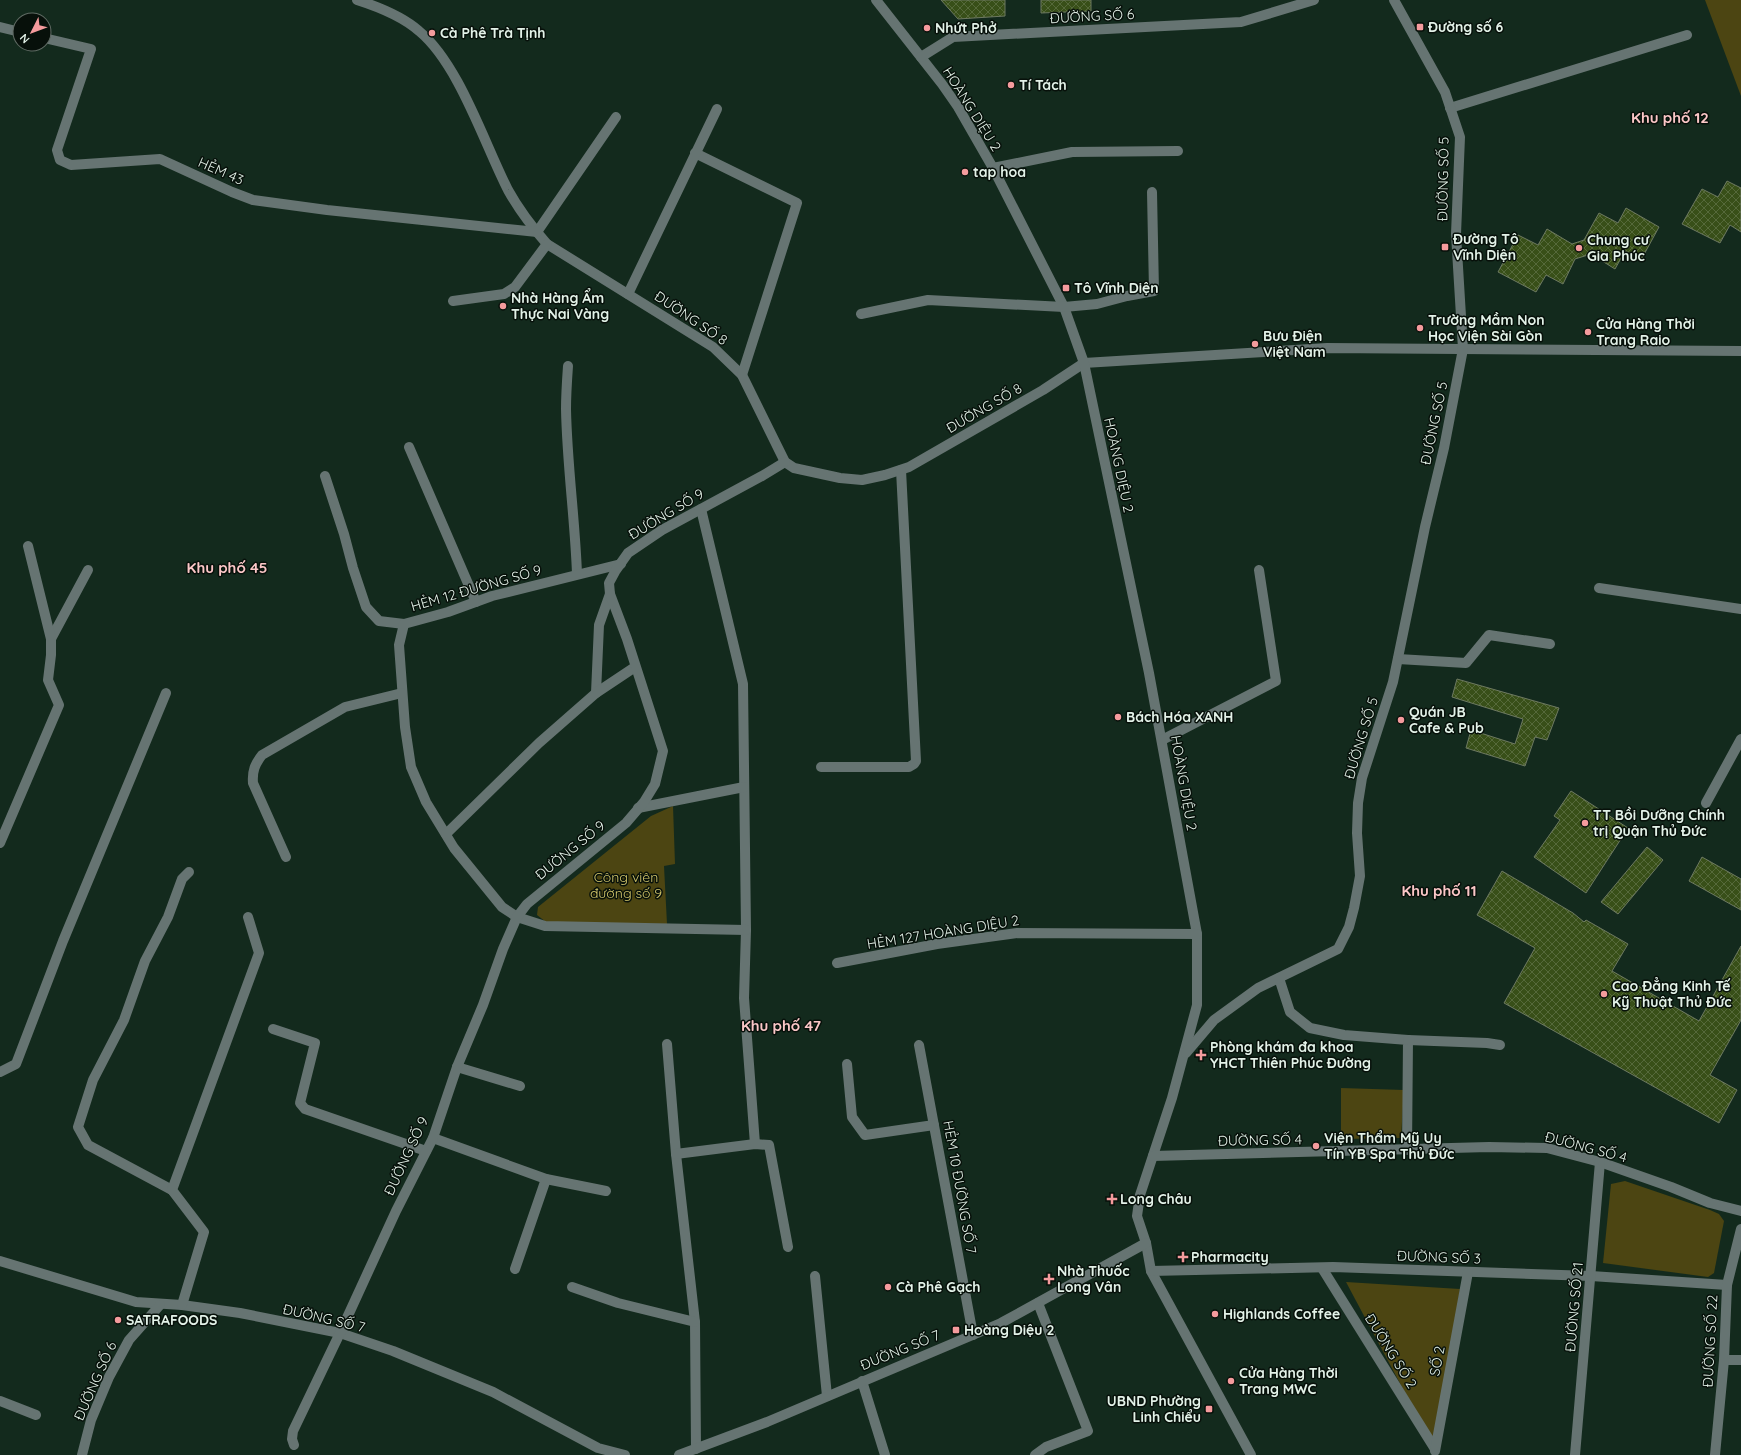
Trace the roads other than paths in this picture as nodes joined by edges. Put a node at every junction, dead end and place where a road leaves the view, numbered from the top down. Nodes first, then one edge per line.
1 (357, 0) edge
2 (876, 0) edge
3 (1314, 0) edge
4 (1394, 0) edge
5 (0, 27) edge
6 (12, 30) edge
7 (1687, 35) dead end
8 (52, 40) edge
9 (921, 57) junction
10 (1450, 108) junction
11 (717, 109) dead end
12 (616, 117) dead end
13 (1178, 151) dead end
14 (695, 153) junction
15 (992, 168) junction
16 (1152, 192) dead end
17 (537, 232) junction
18 (547, 244) junction
19 (628, 294) junction
20 (453, 301) dead end
21 (1064, 307) junction
22 (861, 314) dead end
23 (1463, 349) junction
24 (1741, 351) edge
25 (1084, 363) junction
26 (568, 366) dead end
27 (742, 375) junction
28 (409, 447) dead end
29 (785, 462) junction
30 (901, 470) junction
31 (325, 476) dead end
32 (701, 509) junction
33 (28, 546) dead end
34 (621, 564) junction
35 (88, 570) dead end
36 (1258, 570) dead end
37 (577, 574) junction
38 (1600, 588) dead end
39 (610, 594) junction
40 (476, 602) junction
41 (1741, 610) edge
42 (404, 624) junction
43 (51, 639) junction
44 (1550, 644) dead end
45 (1398, 659) junction
46 (635, 667) junction
47 (166, 692) dead end
48 (402, 693) junction
49 (596, 693) junction
50 (1741, 739) edge
51 (1162, 740) junction
52 (821, 767) dead end
53 (744, 787) junction
54 (1706, 802) dead end
55 (638, 808) junction
56 (446, 834) junction
57 (0, 843) edge
58 (286, 857) dead end
59 (189, 872) dead end
60 (248, 917) dead end
61 (517, 917) junction
62 (746, 930) junction
63 (1197, 934) junction
64 (837, 963) dead end
65 (1279, 978) junction
66 (273, 1029) dead end
67 (1408, 1040) junction
68 (666, 1044) dead end
69 (919, 1045) dead end
70 (1500, 1045) dead end
71 (1185, 1055) junction
72 (847, 1064) dead end
73 (457, 1066) junction
74 (0, 1072) edge
75 (520, 1086) dead end
76 (934, 1125) junction
77 (433, 1138) junction
78 (756, 1144) junction
79 (1407, 1150) junction
80 (426, 1151) junction
81 (676, 1154) junction
82 (1153, 1156) junction
83 (1600, 1162) junction
84 (546, 1179) junction
85 (172, 1190) junction
86 (606, 1191) dead end
87 (1741, 1211) edge
88 (1741, 1229) edge
89 (1146, 1243) junction
90 (788, 1248) dead end
91 (0, 1261) edge
92 (1322, 1268) junction
93 (515, 1269) dead end
94 (1151, 1271) junction
95 (1468, 1272) junction
96 (815, 1276) dead end
97 (1591, 1276) junction
98 (1727, 1284) junction
99 (572, 1287) dead end
100 (1038, 1303) junction
101 (160, 1305) junction
102 (182, 1305) junction
103 (695, 1322) junction
104 (340, 1333) junction
105 (973, 1335) junction
106 (1724, 1360) junction
107 (1741, 1360) edge
108 (862, 1381) junction
109 (827, 1396) junction
110 (0, 1401) edge
111 (36, 1415) dead end
112 (294, 1445) dead end
113 (696, 1449) junction
114 (597, 1452) edge
115 (1435, 1452) edge
116 (82, 1455) edge
117 (625, 1455) edge
118 (679, 1455) edge
119 (885, 1455) edge
120 (1035, 1455) edge
121 (1251, 1455) edge
122 (1575, 1455) edge
123 (1715, 1455) edge

1 - 17 street, ĐƯỜNG SỐ 8
2 - 9 street, HOÀNG DIỆU 2
3 - 9 street, ĐƯỜNG SỐ 6
4 - 10 street, ĐƯỜNG SỐ 5
5 - 6 street
7 - 10 street
8 - 17 street, HẺM 43
9 - 15 street, HOÀNG DIỆU 2
10 - 23 street, ĐƯỜNG SỐ 5
11 - 14 street
12 - 17 street
13 - 15 street
14 - 19 street
14 - 27 street
15 - 21 street, HOÀNG DIỆU 2
16 - 21 street
17 - 18 street, ĐƯỜNG SỐ 8
18 - 19 street, ĐƯỜNG SỐ 8
18 - 20 street
19 - 27 street, ĐƯỜNG SỐ 8
21 - 22 street
21 - 25 street, HOÀNG DIỆU 2
23 - 24 street
23 - 25 street
23 - 45 street, ĐƯỜNG SỐ 5
25 - 30 street, ĐƯỜNG SỐ 8
25 - 51 street, HOÀNG DIỆU 2
26 - 37 street
27 - 29 street, ĐƯỜNG SỐ 8
28 - 40 street
29 - 30 street, ĐƯỜNG SỐ 8
29 - 32 street, ĐƯỜNG SỐ 9
30 - 52 street
31 - 42 street
32 - 34 street, ĐƯỜNG SỐ 9
32 - 53 street
33 - 43 street
34 - 37 street, HẺM 12 ĐƯỜNG SỐ 9
34 - 39 street, ĐƯỜNG SỐ 9
35 - 43 street
36 - 51 street
37 - 40 street, HẺM 12 ĐƯỜNG SỐ 9
38 - 41 street
39 - 46 street, ĐƯỜNG SỐ 9
39 - 49 street
40 - 42 street, HẺM 12 ĐƯỜNG SỐ 9
42 - 48 street, HẺM 12 ĐƯỜNG SỐ 9
43 - 57 street
44 - 45 street
45 - 65 street, ĐƯỜNG SỐ 5
46 - 49 street
46 - 55 street, ĐƯỜNG SỐ 9
47 - 74 street
48 - 56 street, HẺM 12 ĐƯỜNG SỐ 9
48 - 58 street
49 - 56 street
50 - 54 street
51 - 63 street, HOÀNG DIỆU 2
53 - 55 street
53 - 62 street
55 - 61 street, ĐƯỜNG SỐ 9
56 - 61 street, HẺM 12 ĐƯỜNG SỐ 9
59 - 85 street
60 - 85 street
61 - 62 street, HẺM 12 ĐƯỜNG SỐ 9
61 - 73 street, ĐƯỜNG SỐ 9
62 - 78 street
63 - 64 street, HẺM 127 HOÀNG DIỆU 2
63 - 71 street, HOÀNG DIỆU 2
65 - 67 street
65 - 71 street, ĐƯỜNG SỐ 5
66 - 80 street
67 - 70 street
67 - 79 street
68 - 81 street
69 - 76 street, HẺM 10 ĐƯỜNG SỐ 7
71 - 82 street, HOÀNG DIỆU 2
72 - 76 street
73 - 75 street
73 - 77 street, ĐƯỜNG SỐ 9
76 - 105 street, HẺM 10 ĐƯỜNG SỐ 7
77 - 80 street, ĐƯỜNG SỐ 9
77 - 84 street
78 - 81 street
78 - 90 street
79 - 82 street, ĐƯỜNG SỐ 4
79 - 83 street, ĐƯỜNG SỐ 4
80 - 104 street, ĐƯỜNG SỐ 9
81 - 103 street
82 - 89 street, HOÀNG DIỆU 2
83 - 87 street, ĐƯỜNG SỐ 4
83 - 97 street, ĐƯỜNG SỐ 21
84 - 86 street
84 - 93 street
85 - 102 street
88 - 98 street, ĐƯỜNG SỐ 22
89 - 94 street, HOÀNG DIỆU 2
89 - 100 street, ĐƯỜNG SỐ 7
91 - 101 street, ĐƯỜNG SỐ 7
92 - 94 street, ĐƯỜNG SỐ 3
92 - 95 street, ĐƯỜNG SỐ 3
92 - 115 street, ĐƯỜNG SỐ 2
94 - 121 street, HOÀNG DIỆU 2
95 - 97 street, ĐƯỜNG SỐ 3
95 - 115 street, SỐ 2
96 - 109 street
97 - 98 street, ĐƯỜNG SỐ 3
97 - 122 street, ĐƯỜNG SỐ 21
98 - 106 street, ĐƯỜNG SỐ 22
99 - 103 street
100 - 105 street, ĐƯỜNG SỐ 7
100 - 120 street
101 - 102 street, ĐƯỜNG SỐ 7
101 - 116 street, ĐƯỜNG SỐ 6
102 - 104 street, ĐƯỜNG SỐ 7
103 - 113 street
104 - 112 street, ĐƯỜNG SỐ 9
104 - 114 street, ĐƯỜNG SỐ 7
105 - 108 street, ĐƯỜNG SỐ 7
106 - 107 street
106 - 123 street, ĐƯỜNG SỐ 22
108 - 109 street, ĐƯỜNG SỐ 7
108 - 119 street
109 - 113 street, ĐƯỜNG SỐ 7
110 - 111 street
113 - 118 street, ĐƯỜNG SỐ 7
114 - 117 street, ĐƯỜNG SỐ 7

